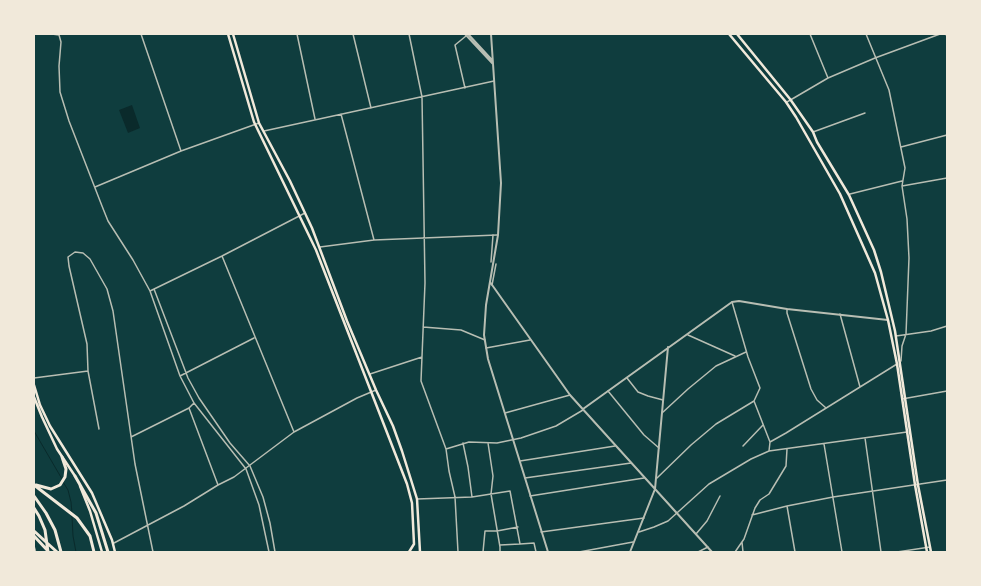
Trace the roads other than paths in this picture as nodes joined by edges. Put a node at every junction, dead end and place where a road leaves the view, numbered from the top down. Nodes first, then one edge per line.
1 (52, 34) edge
2 (141, 34) edge
3 (228, 34) edge
4 (233, 34) edge
5 (297, 34) edge
6 (354, 34) edge
7 (409, 34) edge
8 (467, 34) edge
9 (491, 34) edge
10 (729, 34) edge
11 (737, 34) edge
12 (810, 34) edge
13 (866, 34) edge
14 (940, 34) edge
15 (875, 58) junction
16 (492, 61) junction
17 (494, 66) junction
18 (828, 78) junction
19 (494, 81) junction
20 (465, 88) junction
21 (422, 97) junction
22 (790, 99) junction
23 (786, 102) junction
24 (371, 108) junction
25 (866, 113) dead end
26 (341, 114) junction
27 (315, 119) junction
28 (258, 124) junction
29 (263, 131) junction
30 (813, 132) junction
31 (947, 135) edge
32 (901, 147) junction
33 (181, 151) junction
34 (947, 178) edge
35 (902, 181) junction
36 (902, 186) junction
37 (94, 187) junction
38 (849, 195) junction
39 (305, 213) junction
40 (300, 215) junction
41 (493, 235) junction
42 (498, 235) junction
43 (425, 238) junction
44 (374, 240) junction
45 (320, 247) junction
46 (222, 256) junction
47 (491, 262) dead end
48 (496, 264) dead end
49 (490, 282) junction
50 (492, 285) junction
51 (154, 289) junction
52 (150, 291) junction
53 (732, 302) junction
54 (787, 309) junction
55 (840, 314) junction
56 (888, 320) junction
57 (947, 326) edge
58 (423, 327) junction
59 (686, 334) junction
60 (906, 334) junction
61 (896, 336) junction
62 (254, 338) junction
63 (485, 340) junction
64 (530, 340) junction
65 (891, 342) junction
66 (668, 347) junction
67 (486, 348) junction
68 (746, 352) junction
69 (735, 356) junction
70 (422, 357) junction
71 (901, 361) junction
72 (897, 364) junction
73 (88, 371) junction
74 (186, 373) junction
75 (370, 374) junction
76 (180, 376) junction
77 (34, 378) edge
78 (626, 378) junction
79 (34, 384) edge
80 (860, 387) junction
81 (376, 390) junction
82 (608, 391) junction
83 (947, 391) edge
84 (370, 392) junction
85 (570, 395) junction
86 (34, 397) edge
87 (906, 398) junction
88 (902, 399) junction
89 (663, 400) junction
90 (754, 401) junction
91 (194, 404) junction
92 (189, 408) junction
93 (826, 408) junction
94 (583, 410) junction
95 (505, 413) junction
96 (662, 413) junction
97 (763, 425) junction
98 (99, 428) dead end
99 (294, 432) junction
100 (907, 432) junction
101 (131, 437) junction
102 (864, 438) junction
103 (513, 440) junction
104 (770, 442) junction
105 (463, 443) junction
106 (488, 443) junction
107 (824, 444) junction
108 (615, 446) junction
109 (743, 446) dead end
110 (659, 448) junction
111 (446, 449) junction
112 (787, 449) junction
113 (769, 451) junction
114 (62, 457) junction
115 (520, 461) junction
116 (631, 463) junction
117 (250, 466) junction
118 (246, 469) junction
119 (75, 476) junction
120 (525, 478) junction
121 (644, 478) junction
122 (656, 478) junction
123 (947, 480) edge
124 (34, 485) edge
125 (218, 485) junction
126 (917, 485) junction
127 (655, 489) junction
128 (873, 491) junction
129 (491, 494) junction
130 (34, 496) edge
131 (530, 496) junction
132 (720, 496) dead end
133 (455, 497) junction
134 (472, 497) junction
135 (833, 497) junction
136 (417, 499) junction
137 (787, 506) junction
138 (34, 508) edge
139 (676, 513) junction
140 (752, 515) junction
141 (644, 518) junction
142 (147, 525) junction
143 (518, 527) junction
144 (34, 531) edge
145 (497, 531) junction
146 (541, 532) junction
147 (637, 532) junction
148 (696, 534) junction
149 (34, 536) edge
150 (633, 542) junction
151 (742, 542) junction
152 (113, 543) junction
153 (520, 544) junction
154 (500, 545) junction
155 (34, 546) edge
156 (708, 547) junction
157 (928, 547) junction
158 (412, 549) junction
159 (420, 551) edge
160 (36, 552) edge
161 (48, 552) edge
162 (57, 552) edge
163 (61, 552) edge
164 (94, 552) edge
165 (102, 552) edge
166 (108, 552) edge
167 (115, 552) edge
168 (153, 552) edge
169 (268, 552) edge
170 (275, 552) edge
171 (409, 552) edge
172 (458, 552) edge
173 (483, 552) edge
174 (500, 552) edge
175 (536, 552) edge
176 (548, 552) edge
177 (579, 552) edge
178 (630, 552) edge
179 (698, 552) edge
180 (712, 552) edge
181 (735, 552) edge
182 (743, 552) edge
183 (795, 552) edge
184 (842, 552) edge
185 (881, 552) edge
186 (897, 552) edge
187 (927, 552) edge
188 (931, 552) edge

1 - 37 street
2 - 33 street
3 - 28 main road
4 - 28 main road
5 - 27 street
6 - 24 street
7 - 21 street
8 - 16 street
8 - 17 street
8 - 20 street
9 - 16 street
10 - 23 main road
11 - 22 main road
12 - 18 street
13 - 15 street
14 - 15 street
15 - 18 street
15 - 32 street
16 - 17 street
17 - 19 street
18 - 22 street
19 - 20 street
19 - 42 street
20 - 21 street
21 - 24 street
21 - 43 street
22 - 23 street
22 - 30 main road
23 - 56 main road
24 - 26 street
25 - 30 street
26 - 27 street
26 - 44 street
27 - 29 street
28 - 29 main road
28 - 33 street
28 - 40 main road
29 - 39 main road
30 - 38 main road
31 - 32 street
32 - 35 street
33 - 37 street
34 - 36 street
35 - 36 street
35 - 38 street
36 - 60 street
37 - 52 street
38 - 61 main road
39 - 40 street
39 - 45 main road
40 - 46 street
40 - 84 main road
41 - 42 street
41 - 43 street
41 - 47 street
42 - 49 street
43 - 44 street
43 - 58 street
44 - 45 street
45 - 75 main road
46 - 51 street
46 - 62 street
48 - 50 street
49 - 50 street
49 - 63 street
50 - 64 street
51 - 52 street
51 - 74 street
52 - 76 street
53 - 54 street
53 - 59 street
53 - 68 street
54 - 55 street
54 - 93 street
55 - 56 street
55 - 80 street
56 - 65 main road
57 - 60 street
58 - 63 street
58 - 70 street
59 - 66 street
59 - 69 street
60 - 61 street
60 - 71 street
61 - 65 main road
61 - 71 main road
62 - 74 street
62 - 99 street
63 - 67 street
64 - 67 street
64 - 85 street
65 - 72 main road
66 - 78 street
66 - 89 street
67 - 95 street
68 - 69 street
68 - 90 street
69 - 96 street
70 - 75 street
70 - 111 street
71 - 87 main road
72 - 80 street
72 - 88 main road
73 - 77 street
73 - 98 street
73 - 101 street
74 - 76 street
74 - 117 street
75 - 81 main road
76 - 91 street
78 - 82 street
78 - 89 street
79 - 152 main road
80 - 93 street
81 - 84 street
81 - 136 main road
82 - 94 street
82 - 110 street
83 - 87 street
84 - 99 street
84 - 158 main road
85 - 94 street
85 - 95 street
86 - 114 main road
87 - 88 street
87 - 126 main road
88 - 100 main road
89 - 96 street
90 - 97 street
90 - 122 street
91 - 92 street
91 - 118 street
92 - 101 street
92 - 125 street
93 - 104 street
94 - 103 street
94 - 108 street
95 - 103 street
96 - 110 street
97 - 104 street
97 - 109 street
99 - 117 street
100 - 102 street
100 - 126 main road
101 - 142 street
102 - 107 street
102 - 128 street
103 - 106 street
103 - 115 street
104 - 113 street
105 - 106 street
105 - 111 street
105 - 134 street
106 - 129 street
107 - 112 street
107 - 135 street
108 - 115 street
108 - 116 street
110 - 122 street
111 - 133 street
112 - 113 street
112 - 140 street
113 - 139 street
114 - 119 main road
114 - 124 highway
115 - 120 street
116 - 120 street
116 - 121 street
117 - 118 street
117 - 170 street
118 - 125 street
118 - 169 street
119 - 165 main road
119 - 166 highway
120 - 131 street
121 - 127 street
121 - 131 street
122 - 127 street
123 - 126 street
124 - 164 highway
125 - 142 street
126 - 128 street
126 - 157 main road
127 - 139 street
127 - 141 street
128 - 135 street
128 - 185 street
129 - 134 street
129 - 143 street
129 - 145 street
130 - 163 highway
131 - 146 street
132 - 148 street
133 - 134 street
133 - 136 street
133 - 172 street
135 - 137 street
135 - 184 street
136 - 159 main road
137 - 140 street
137 - 183 street
138 - 161 highway
139 - 147 street
139 - 148 street
140 - 151 street
141 - 146 street
141 - 147 street
142 - 152 street
142 - 168 street
143 - 145 street
143 - 153 street
144 - 162 highway
145 - 154 street
145 - 173 street
146 - 176 street
147 - 150 street
148 - 156 street
149 - 161 highway
150 - 177 street
150 - 178 street
151 - 181 street
151 - 182 street
152 - 167 main road
153 - 154 street
153 - 175 street
154 - 174 street
155 - 160 lane
156 - 179 street
156 - 180 street
157 - 186 street
157 - 187 main road
157 - 188 main road
158 - 159 main road
158 - 171 main road

